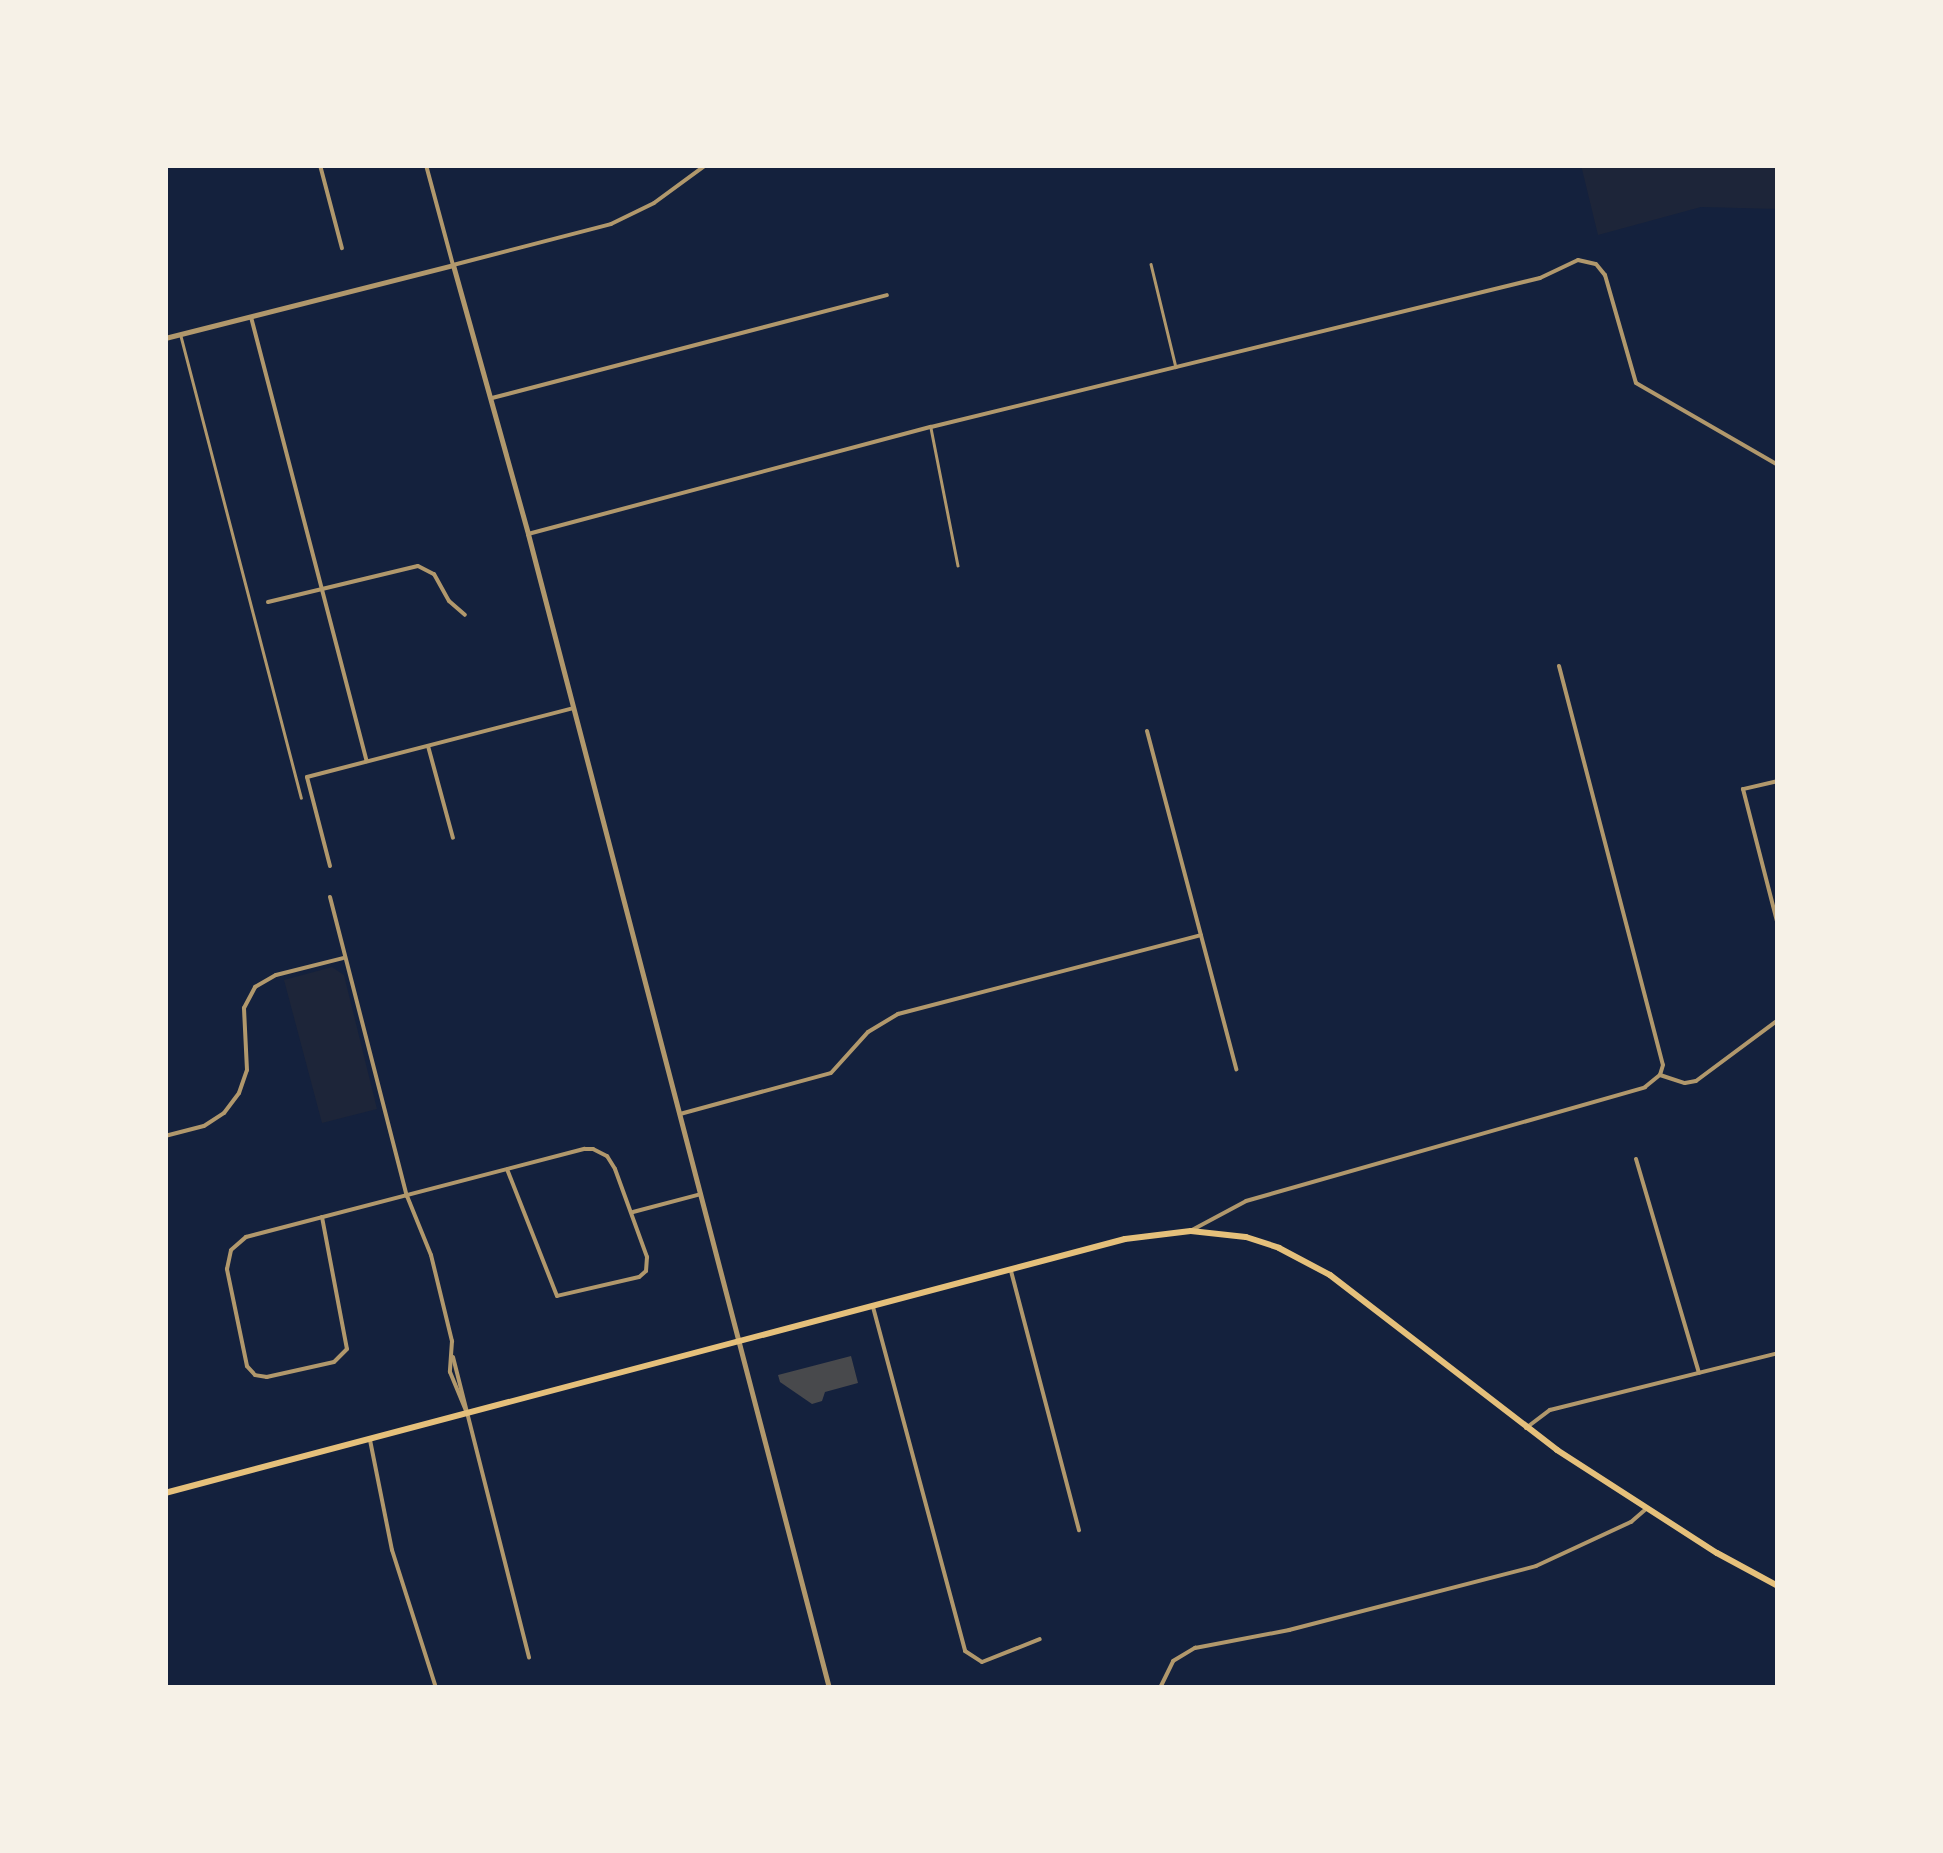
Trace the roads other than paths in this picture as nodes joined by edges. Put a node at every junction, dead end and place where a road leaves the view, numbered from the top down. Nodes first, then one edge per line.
1 (320, 165) edge
2 (426, 165) edge
3 (706, 165) edge
4 (342, 248) dead end
5 (1151, 264) dead end
6 (454, 265) junction
7 (888, 295) dead end
8 (251, 317) junction
9 (181, 334) junction
10 (165, 338) edge
11 (1176, 368) junction
12 (492, 398) junction
13 (931, 427) junction
14 (1778, 465) edge
15 (528, 534) junction
16 (958, 566) dead end
17 (322, 588) junction
18 (268, 602) dead end
19 (466, 615) dead end
20 (1559, 666) dead end
21 (573, 708) junction
22 (1147, 731) dead end
23 (428, 746) junction
24 (367, 761) junction
25 (1778, 781) edge
26 (301, 798) dead end
27 (453, 838) dead end
28 (330, 866) dead end
29 (330, 897) dead end
30 (1778, 925) edge
31 (1201, 934) junction
32 (343, 958) junction
33 (1778, 1020) edge
34 (1236, 1069) dead end
35 (1660, 1074) junction
36 (680, 1114) junction
37 (165, 1136) edge
38 (1636, 1159) dead end
39 (508, 1169) junction
40 (701, 1194) junction
41 (407, 1196) junction
42 (631, 1212) junction
43 (322, 1217) junction
44 (1191, 1230) junction
45 (1011, 1270) junction
46 (873, 1307) junction
47 (739, 1341) junction
48 (1778, 1353) edge
49 (1699, 1373) junction
50 (467, 1413) junction
51 (1526, 1428) junction
52 (370, 1440) junction
53 (165, 1493) edge
54 (1646, 1508) junction
55 (1080, 1530) dead end
56 (1778, 1586) edge
57 (1040, 1639) dead end
58 (528, 1658) dead end
59 (436, 1688) edge
60 (829, 1688) edge
61 (1160, 1688) edge

1 - 4 street
2 - 6 street
3 - 6 street
5 - 11 lane
6 - 8 street
6 - 12 street
7 - 12 street
8 - 9 street
8 - 17 street
9 - 10 street
9 - 26 lane
11 - 13 street
11 - 14 street
12 - 15 street
13 - 15 street
13 - 16 lane
15 - 21 street
17 - 18 street
17 - 19 street
17 - 24 street
20 - 35 street
21 - 23 street
21 - 36 street
22 - 31 street
23 - 24 street
23 - 27 street
24 - 28 street
25 - 30 street
29 - 32 street
31 - 34 street
31 - 36 street
32 - 37 street
32 - 41 street
33 - 35 street
35 - 44 street
36 - 40 street
38 - 49 street
39 - 41 street
39 - 42 street
39 - 42 street
40 - 42 street
40 - 47 street
41 - 43 street
41 - 50 street
43 - 43 street
44 - 45 main road
44 - 51 main road
45 - 46 main road
45 - 55 street
46 - 47 main road
46 - 57 street
47 - 50 main road
47 - 60 street
48 - 49 street
49 - 51 street
50 - 52 main road
50 - 58 street
51 - 54 main road
52 - 53 main road
52 - 59 street
54 - 56 main road
54 - 61 street

